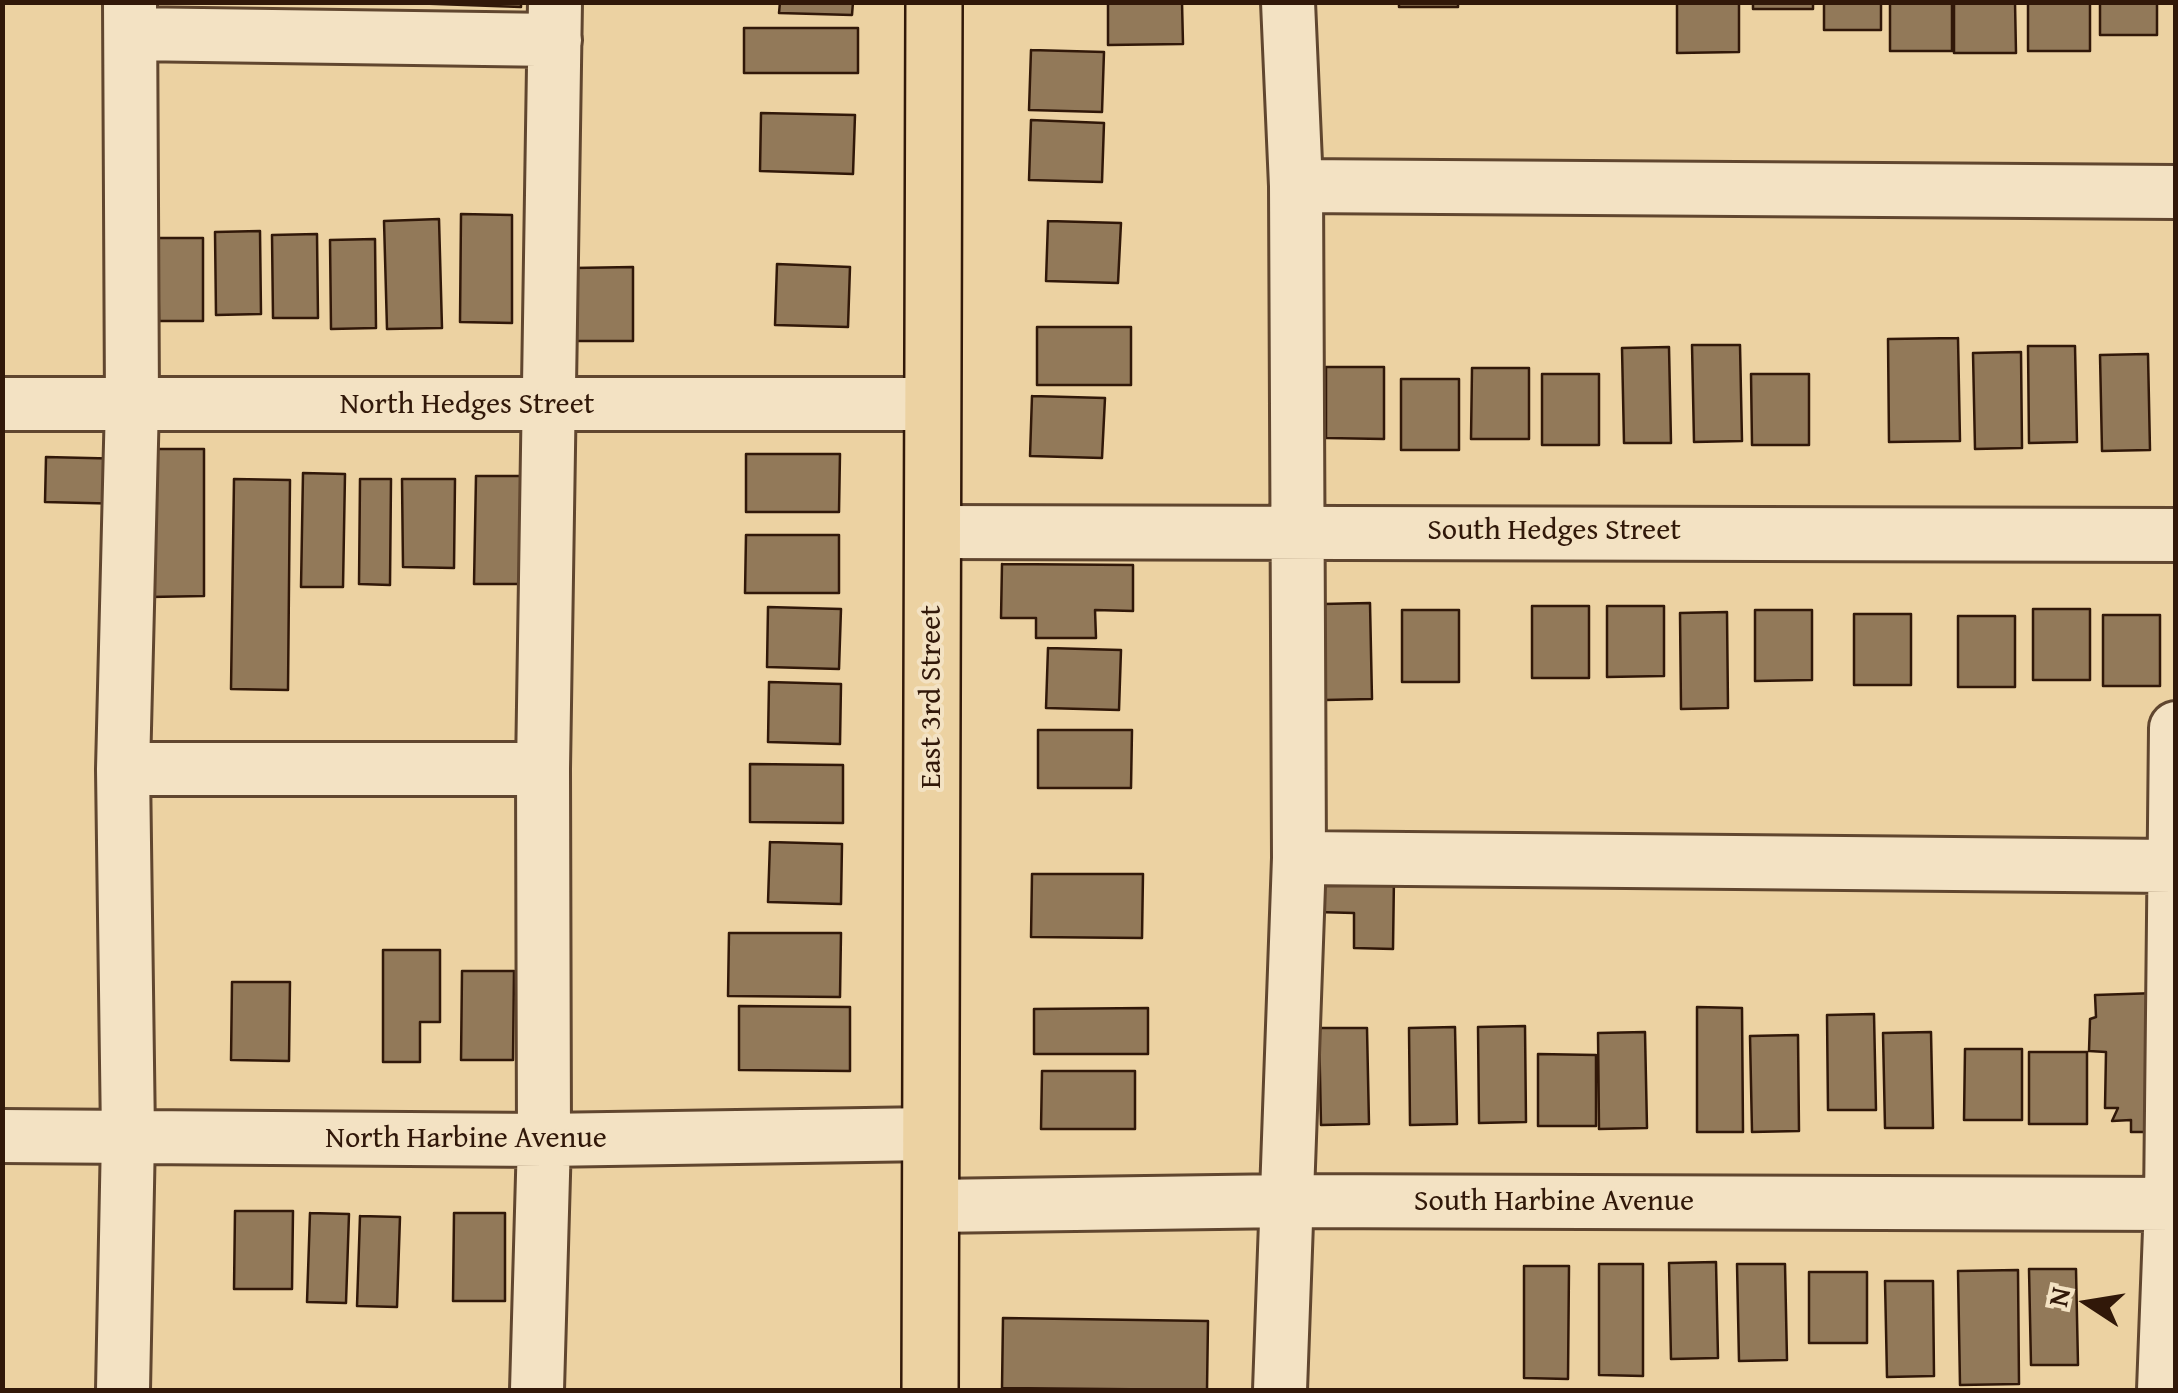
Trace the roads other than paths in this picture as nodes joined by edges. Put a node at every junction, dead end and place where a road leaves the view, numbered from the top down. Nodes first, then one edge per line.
1 (934, 2) edge
2 (1288, 2) edge
3 (131, 18) edge
4 (555, 21) edge
5 (1296, 186) junction
6 (2176, 192) edge
7 (132, 403) junction
8 (2, 404) edge
9 (932, 404) junction
10 (552, 406) junction
11 (1295, 530) junction
12 (933, 532) junction
13 (2176, 535) edge
14 (2176, 728) edge
15 (123, 769) junction
16 (542, 769) junction
17 (1299, 858) junction
18 (2172, 866) junction
19 (930, 1134) junction
20 (2, 1136) edge
21 (128, 1136) junction
22 (544, 1140) junction
23 (1289, 1201) junction
24 (2173, 1204) edge
25 (932, 1206) junction
26 (123, 1390) edge
27 (536, 1390) edge
28 (930, 1390) edge
29 (1280, 1390) edge
30 (2164, 1390) edge

1 - 9 main road, East 3rd Street
2 - 5 street
3 - 4 street
3 - 7 street
4 - 10 street
5 - 6 street
5 - 11 street
7 - 8 street, North Hedges Street
7 - 10 street, North Hedges Street
7 - 15 street
9 - 10 street, North Hedges Street
9 - 12 main road, East 3rd Street
10 - 16 street
11 - 12 street, South Hedges Street
11 - 13 street, South Hedges Street
11 - 17 street
12 - 19 main road, East 3rd Street
14 - 18 street
15 - 16 street
15 - 21 street
16 - 22 street
17 - 18 street
17 - 23 street
18 - 24 street
19 - 22 street, North Harbine Avenue
19 - 25 main road, East 3rd Street
20 - 21 street, North Harbine Avenue
21 - 22 street, North Harbine Avenue
21 - 26 street
22 - 27 street
23 - 24 street, South Harbine Avenue
23 - 25 street, South Harbine Avenue
23 - 29 street
24 - 30 street
25 - 28 main road, East 3rd Street

